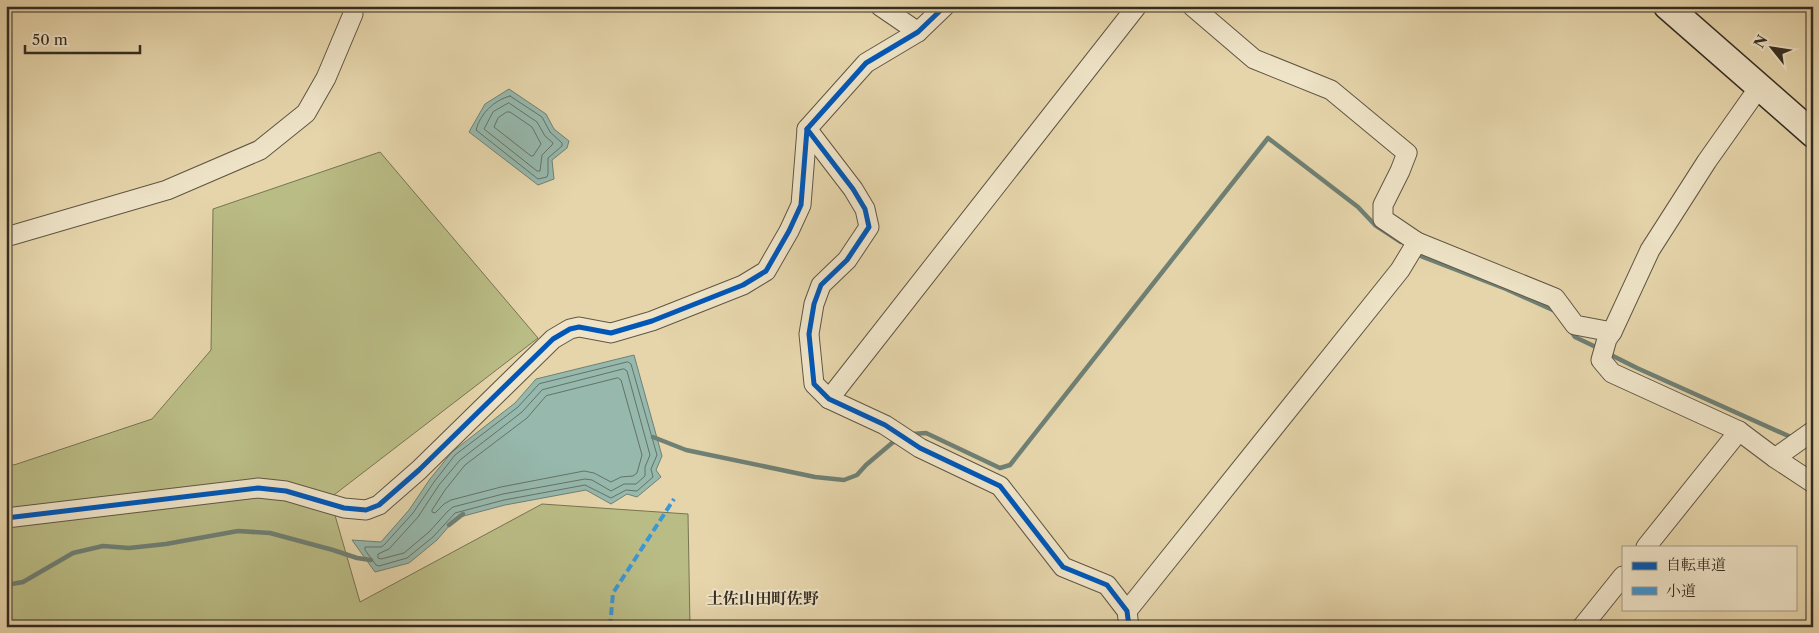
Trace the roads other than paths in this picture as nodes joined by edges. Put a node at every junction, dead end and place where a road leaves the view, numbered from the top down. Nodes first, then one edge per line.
1 (352, 6) edge
2 (880, 6) edge
3 (945, 6) edge
4 (1137, 6) edge
5 (1192, 6) edge
6 (1667, 6) edge
7 (918, 32) junction
8 (1760, 86) junction
9 (807, 129) junction
10 (1813, 134) edge
11 (6, 237) edge
12 (1417, 242) junction
13 (1610, 336) junction
14 (829, 399) junction
15 (1739, 432) junction
16 (1811, 432) edge
17 (1775, 458) junction
18 (1813, 483) edge
19 (6, 518) edge
20 (1647, 546) edge
21 (1622, 577) edge
22 (1128, 619) edge
23 (1582, 627) edge

1 - 11 street
2 - 7 street
3 - 7 street
4 - 14 street
5 - 12 street
6 - 8 main road
7 - 9 street
8 - 10 main road
8 - 13 street
9 - 14 street
9 - 19 street
12 - 13 street
12 - 22 street
13 - 15 street
14 - 22 street
15 - 17 street
15 - 20 street
16 - 17 street
17 - 18 street
21 - 23 street

